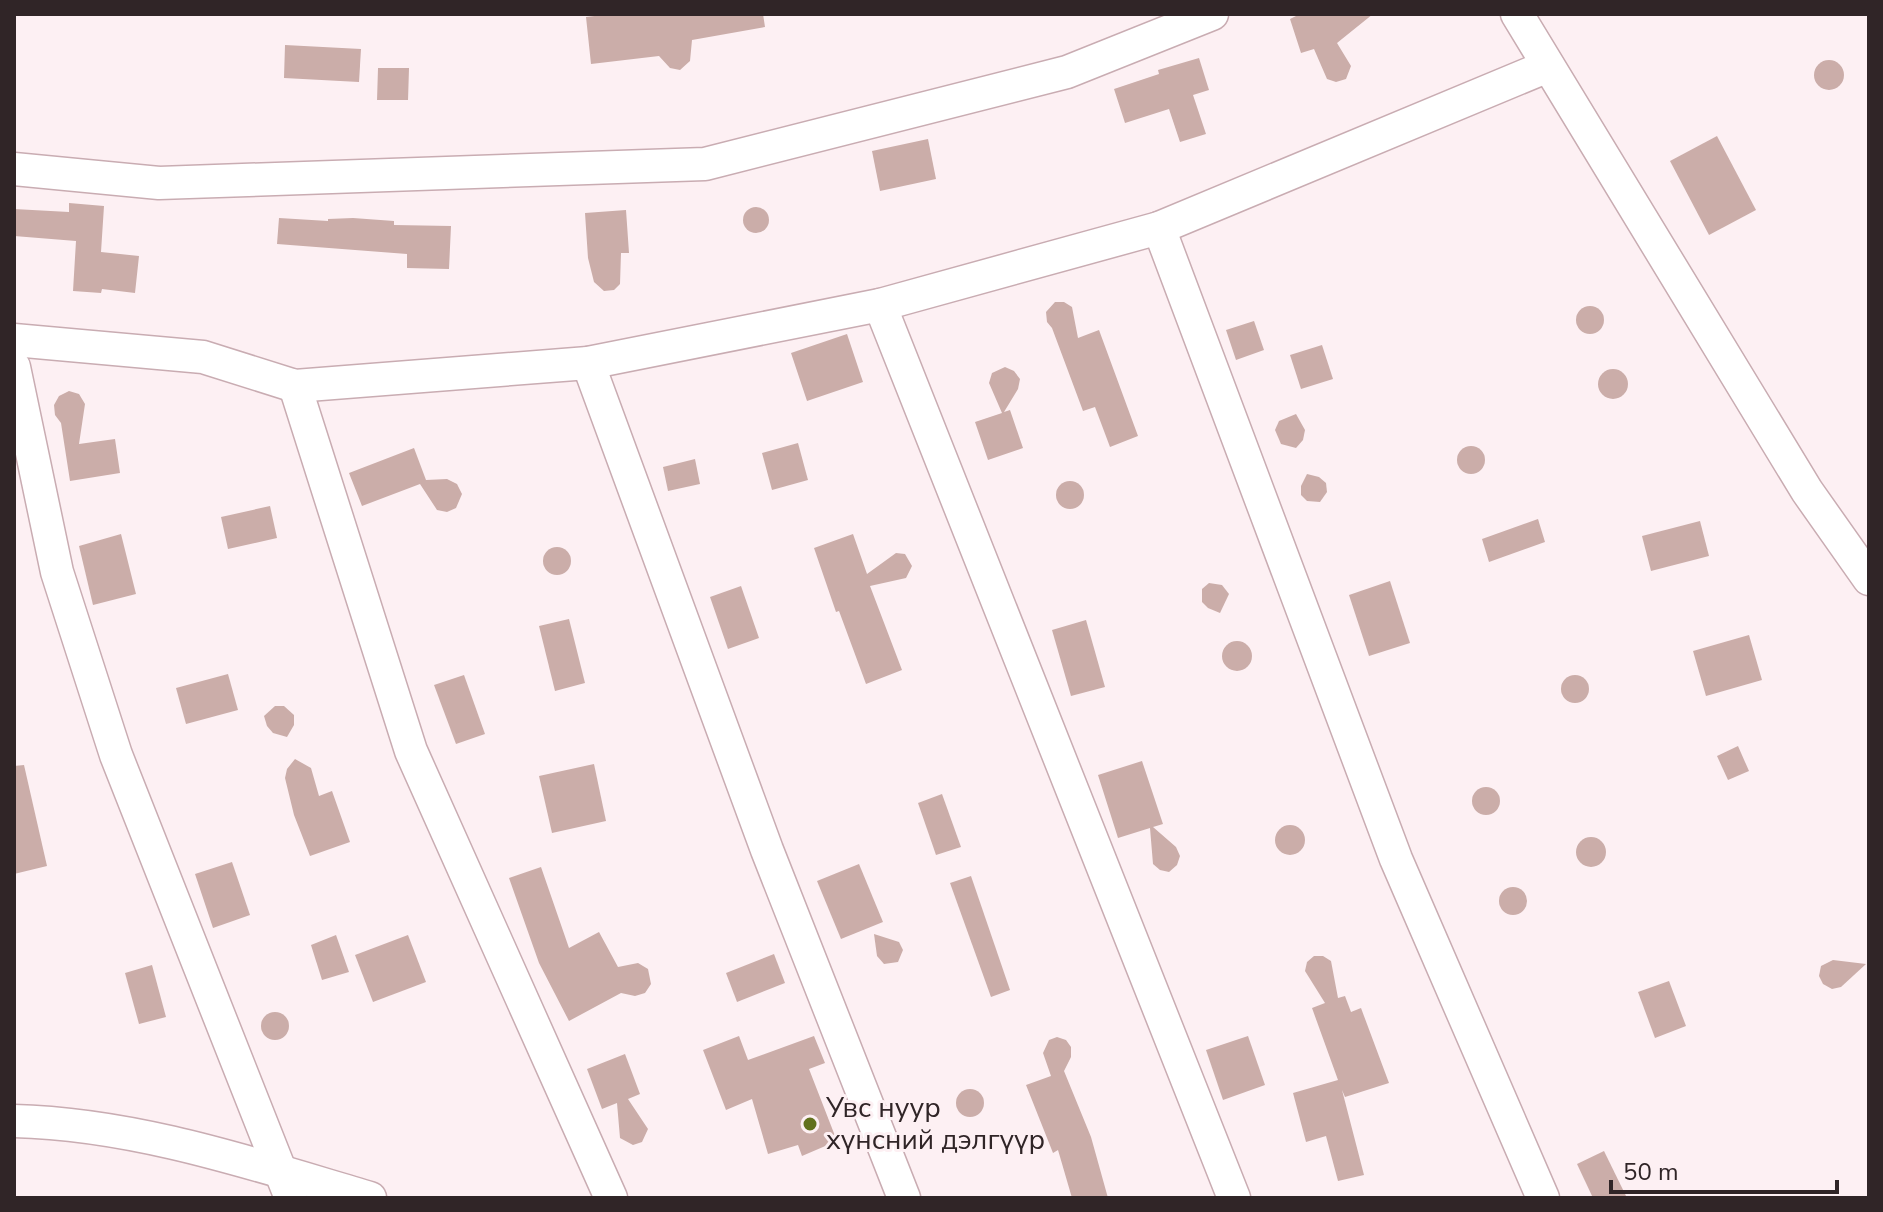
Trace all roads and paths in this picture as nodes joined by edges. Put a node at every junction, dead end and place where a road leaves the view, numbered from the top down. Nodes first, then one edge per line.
1 (1212, 14) edge
2 (1517, 14) edge
3 (1548, 66) junction
4 (14, 169) edge
5 (1159, 228) junction
6 (880, 305) junction
7 (14, 340) edge
8 (588, 363) junction
9 (14, 367) edge
10 (295, 386) junction
11 (1869, 579) edge
12 (14, 1121) edge
13 (285, 1184) edge
14 (370, 1198) edge
15 (611, 1198) edge
16 (904, 1198) edge
17 (1234, 1198) edge
18 (1543, 1198) edge

1 - 4 street
2 - 3 street
3 - 5 street
3 - 11 street
5 - 6 street
5 - 18 street
6 - 8 street
6 - 17 street
7 - 10 street
8 - 10 street
8 - 16 street
9 - 13 street
10 - 15 street
12 - 13 street
13 - 14 street

